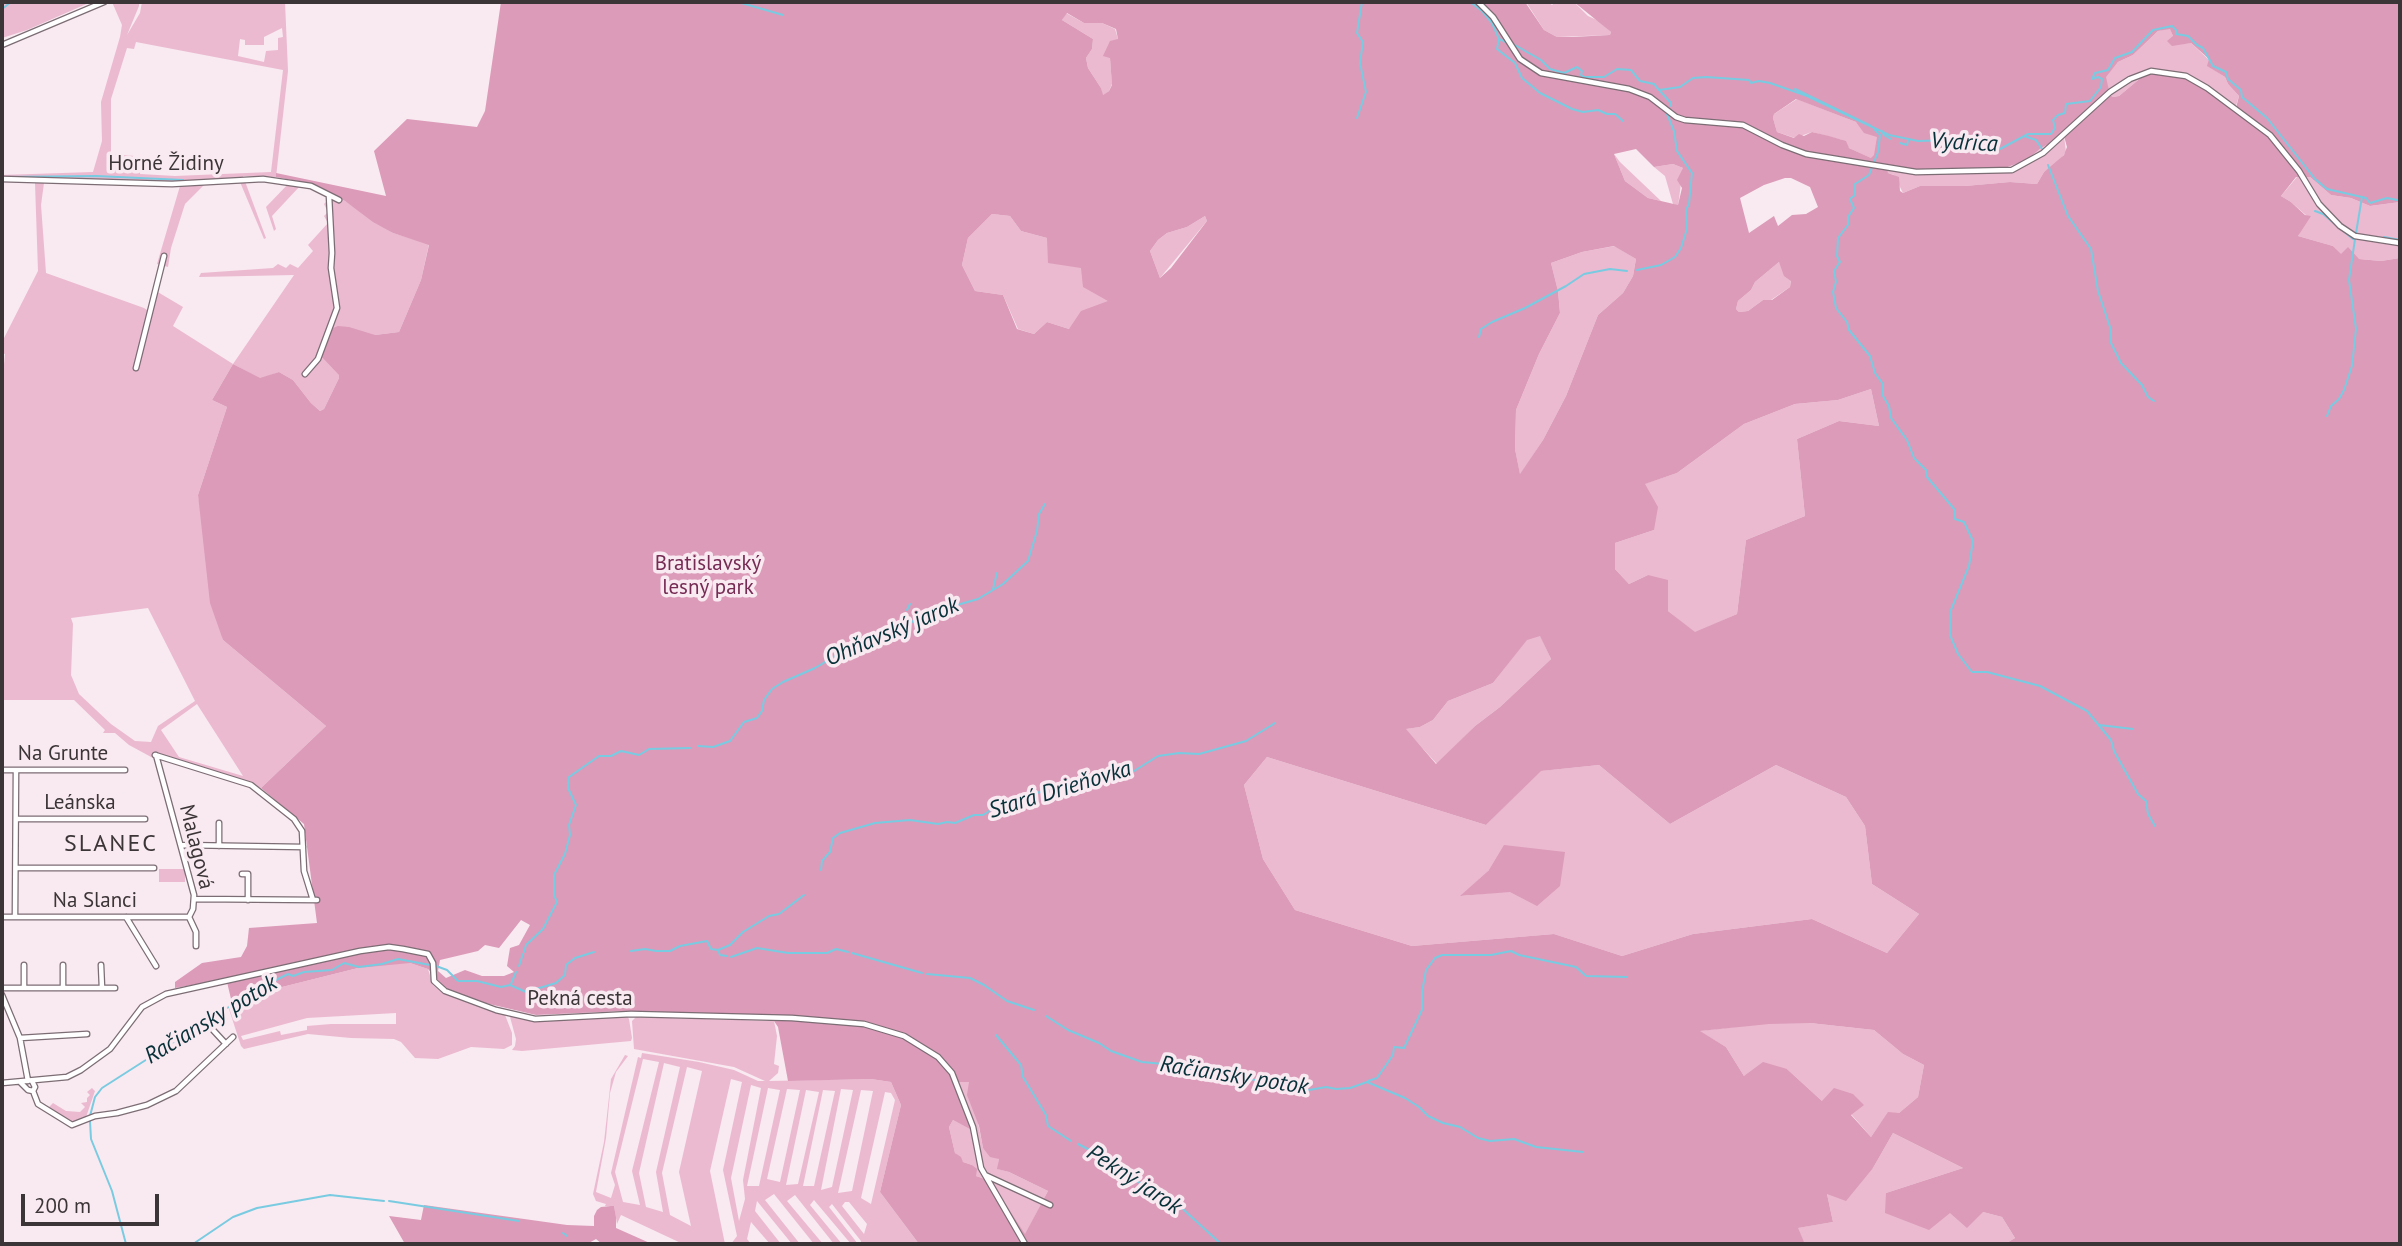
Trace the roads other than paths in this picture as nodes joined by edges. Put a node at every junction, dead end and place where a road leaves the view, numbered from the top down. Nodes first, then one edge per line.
1 (104, 2) edge
2 (1478, 2) edge
3 (2, 45) edge
4 (2, 179) edge
5 (329, 195) junction
6 (339, 200) dead end
7 (2400, 243) edge
8 (164, 256) dead end
9 (136, 368) dead end
10 (305, 374) dead end
11 (2, 770) edge
12 (16, 770) junction
13 (125, 770) dead end
14 (16, 819) junction
15 (145, 819) dead end
16 (219, 822) dead end
17 (181, 845) junction
18 (219, 846) junction
19 (303, 847) junction
20 (16, 868) junction
21 (154, 868) dead end
22 (242, 874) dead end
23 (195, 899) junction
24 (248, 900) junction
25 (2, 917) edge
26 (15, 917) junction
27 (126, 917) junction
28 (189, 917) junction
29 (196, 946) dead end
30 (24, 965) dead end
31 (63, 965) dead end
32 (102, 965) dead end
33 (156, 966) dead end
34 (2, 988) edge
35 (24, 988) junction
36 (63, 988) junction
37 (102, 988) junction
38 (115, 988) dead end
39 (2, 995) edge
40 (213, 1030) dead end
41 (87, 1034) dead end
42 (233, 1037) dead end
43 (20, 1038) junction
44 (226, 1044) junction
45 (30, 1081) junction
46 (20, 1082) junction
47 (2, 1083) edge
48 (33, 1091) junction
49 (984, 1174) junction
50 (1049, 1205) dead end
51 (1025, 1244) edge

1 - 3 street
2 - 7 street
4 - 5 street, Horné Židiny
5 - 6 street, Horné Židiny
5 - 10 street
8 - 9 street
11 - 12 street, Na Grunte
12 - 13 street, Na Grunte
12 - 14 street
14 - 15 street, Leánska
14 - 20 street
16 - 18 street
17 - 18 street
17 - 19 street, Malagová
17 - 23 street, Malagová
18 - 19 street
19 - 24 street
20 - 21 street
20 - 26 street
22 - 24 street
23 - 24 street
23 - 28 street, Malagová
25 - 26 street, Na Slanci
26 - 27 street, Na Slanci
27 - 28 street, Na Slanci
27 - 33 street
28 - 29 street, Malagová
30 - 35 street
31 - 36 street
32 - 37 street
34 - 35 street
35 - 36 street
36 - 37 street
37 - 38 street
39 - 43 street
40 - 44 street
41 - 43 street
42 - 44 street
43 - 45 street
44 - 48 street
45 - 46 street, Pekná cesta
45 - 48 street
45 - 49 street, Pekná cesta
46 - 47 street, Pekná cesta
46 - 48 street
49 - 50 street
49 - 51 street, Pekná cesta

